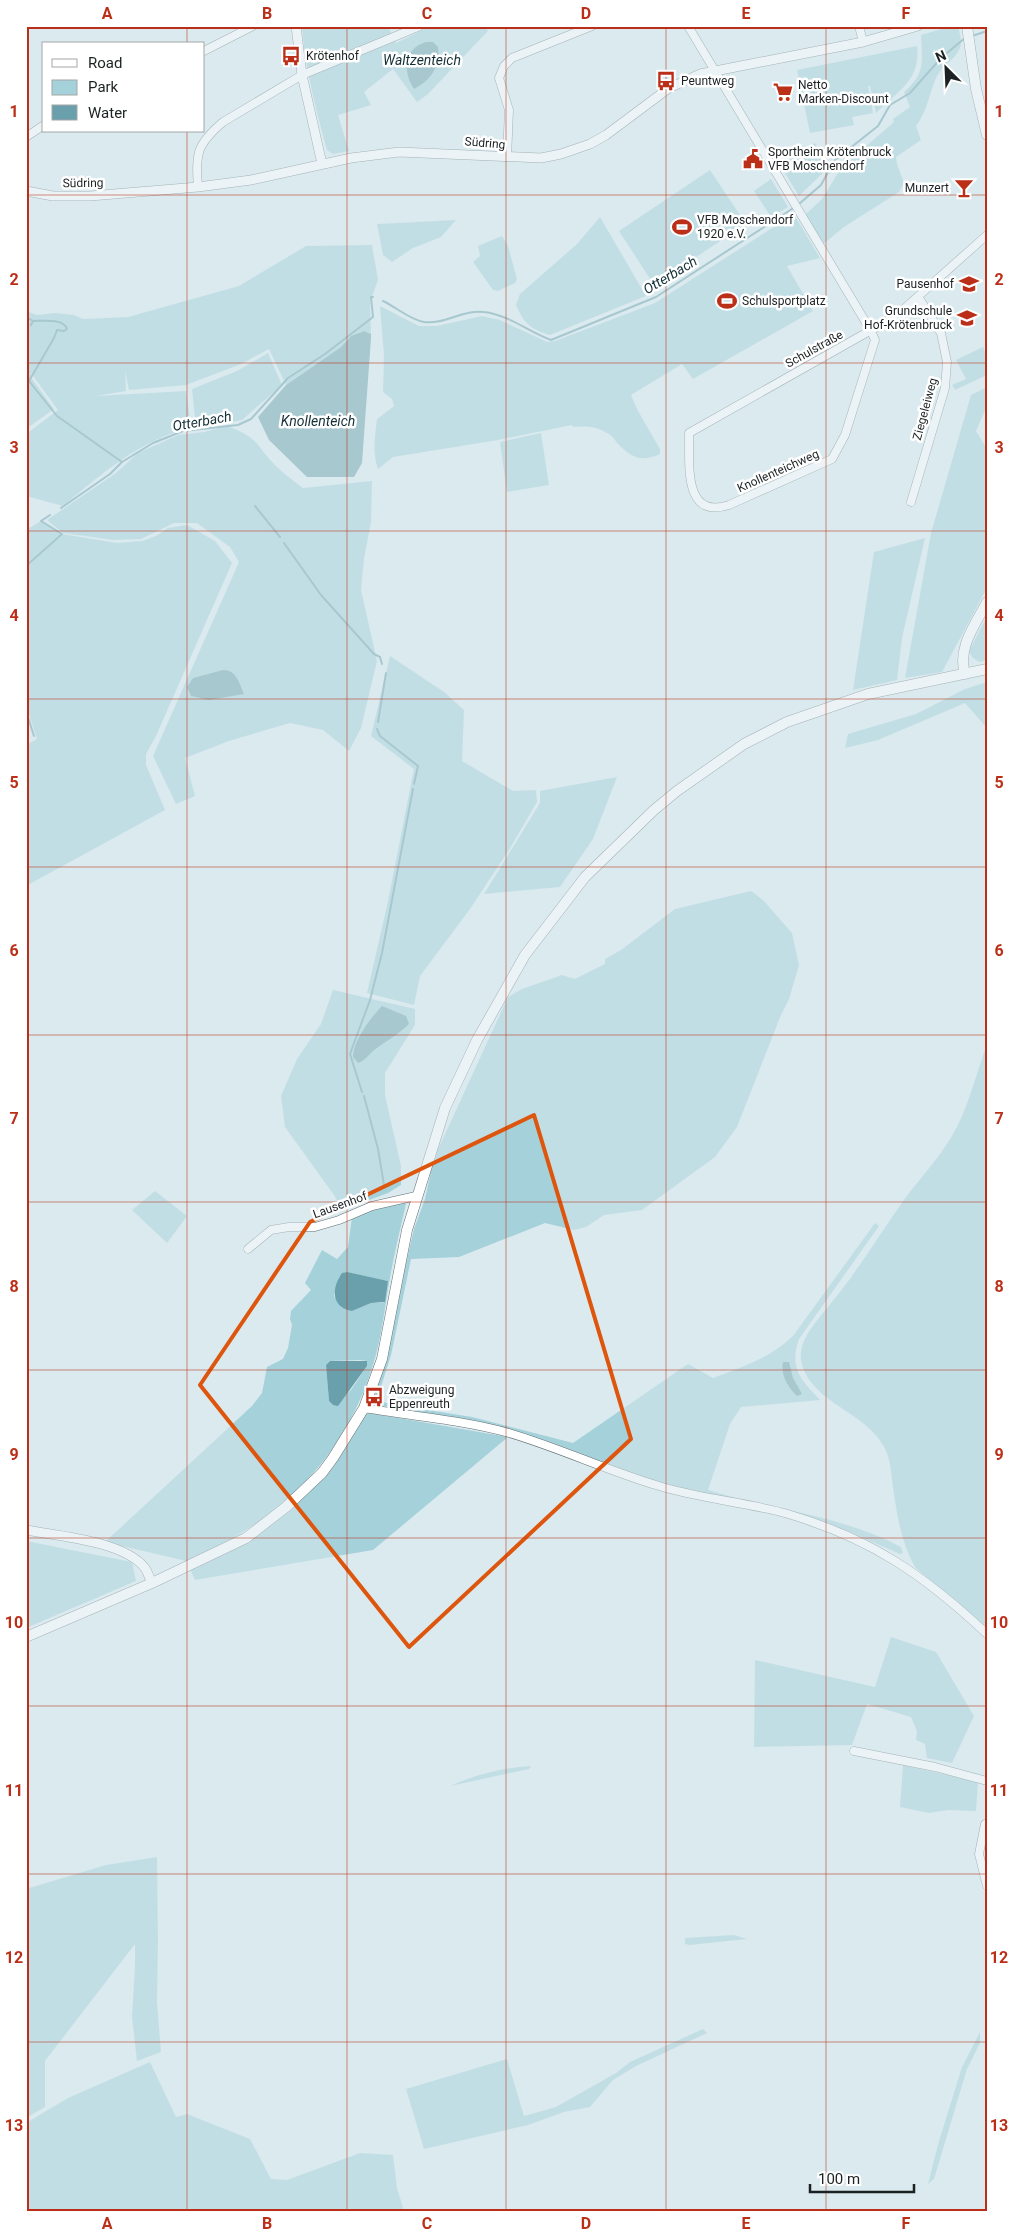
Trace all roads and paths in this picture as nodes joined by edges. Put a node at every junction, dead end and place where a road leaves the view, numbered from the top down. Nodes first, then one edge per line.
1 (253, 26) edge
2 (296, 26) edge
3 (420, 26) edge
4 (592, 26) edge
5 (688, 26) edge
6 (859, 26) edge
7 (918, 26) edge
8 (968, 28) edge
9 (863, 42) junction
10 (205, 50) edge
11 (713, 71) junction
12 (302, 75) junction
13 (42, 126) edge
14 (987, 135) edge
15 (26, 137) edge
16 (507, 157) junction
17 (322, 164) junction
18 (198, 187) junction
19 (26, 191) edge
20 (987, 235) edge
21 (919, 298) junction
22 (871, 331) junction
23 (689, 433) joint
24 (911, 502) dead end
25 (987, 602) edge
26 (987, 669) edge
27 (965, 674) junction
28 (416, 1196) junction
29 (248, 1249) dead end
30 (364, 1408) junction
31 (26, 1530) edge
32 (152, 1582) junction
33 (987, 1634) edge
34 (26, 1637) edge
35 (854, 1751) dead end
36 (987, 1781) edge
37 (987, 1823) edge
38 (987, 1886) edge

1 - 10 street
2 - 12 street
3 - 12 street
4 - 16 street
5 - 11 street
6 - 9 street
7 - 9 street, Südring
8 - 14 main road
9 - 11 street, Südring
11 - 16 street, Südring
11 - 22 street
12 - 17 street
12 - 18 street
13 - 15 street
16 - 17 street, Südring
17 - 18 street, Südring
18 - 19 street, Südring
20 - 21 street, Schulstraße
21 - 22 street, Schulstraße
21 - 24 street, Ziegeleiweg
22 - 23 street, Schulstraße
22 - 23 street, Knollenteichweg
25 - 27 main road
26 - 27 main road
27 - 28 main road
28 - 29 street, Lausenhof
28 - 30 main road
30 - 32 main road
30 - 33 street
31 - 32 street
32 - 34 main road
35 - 36 street
37 - 38 street

